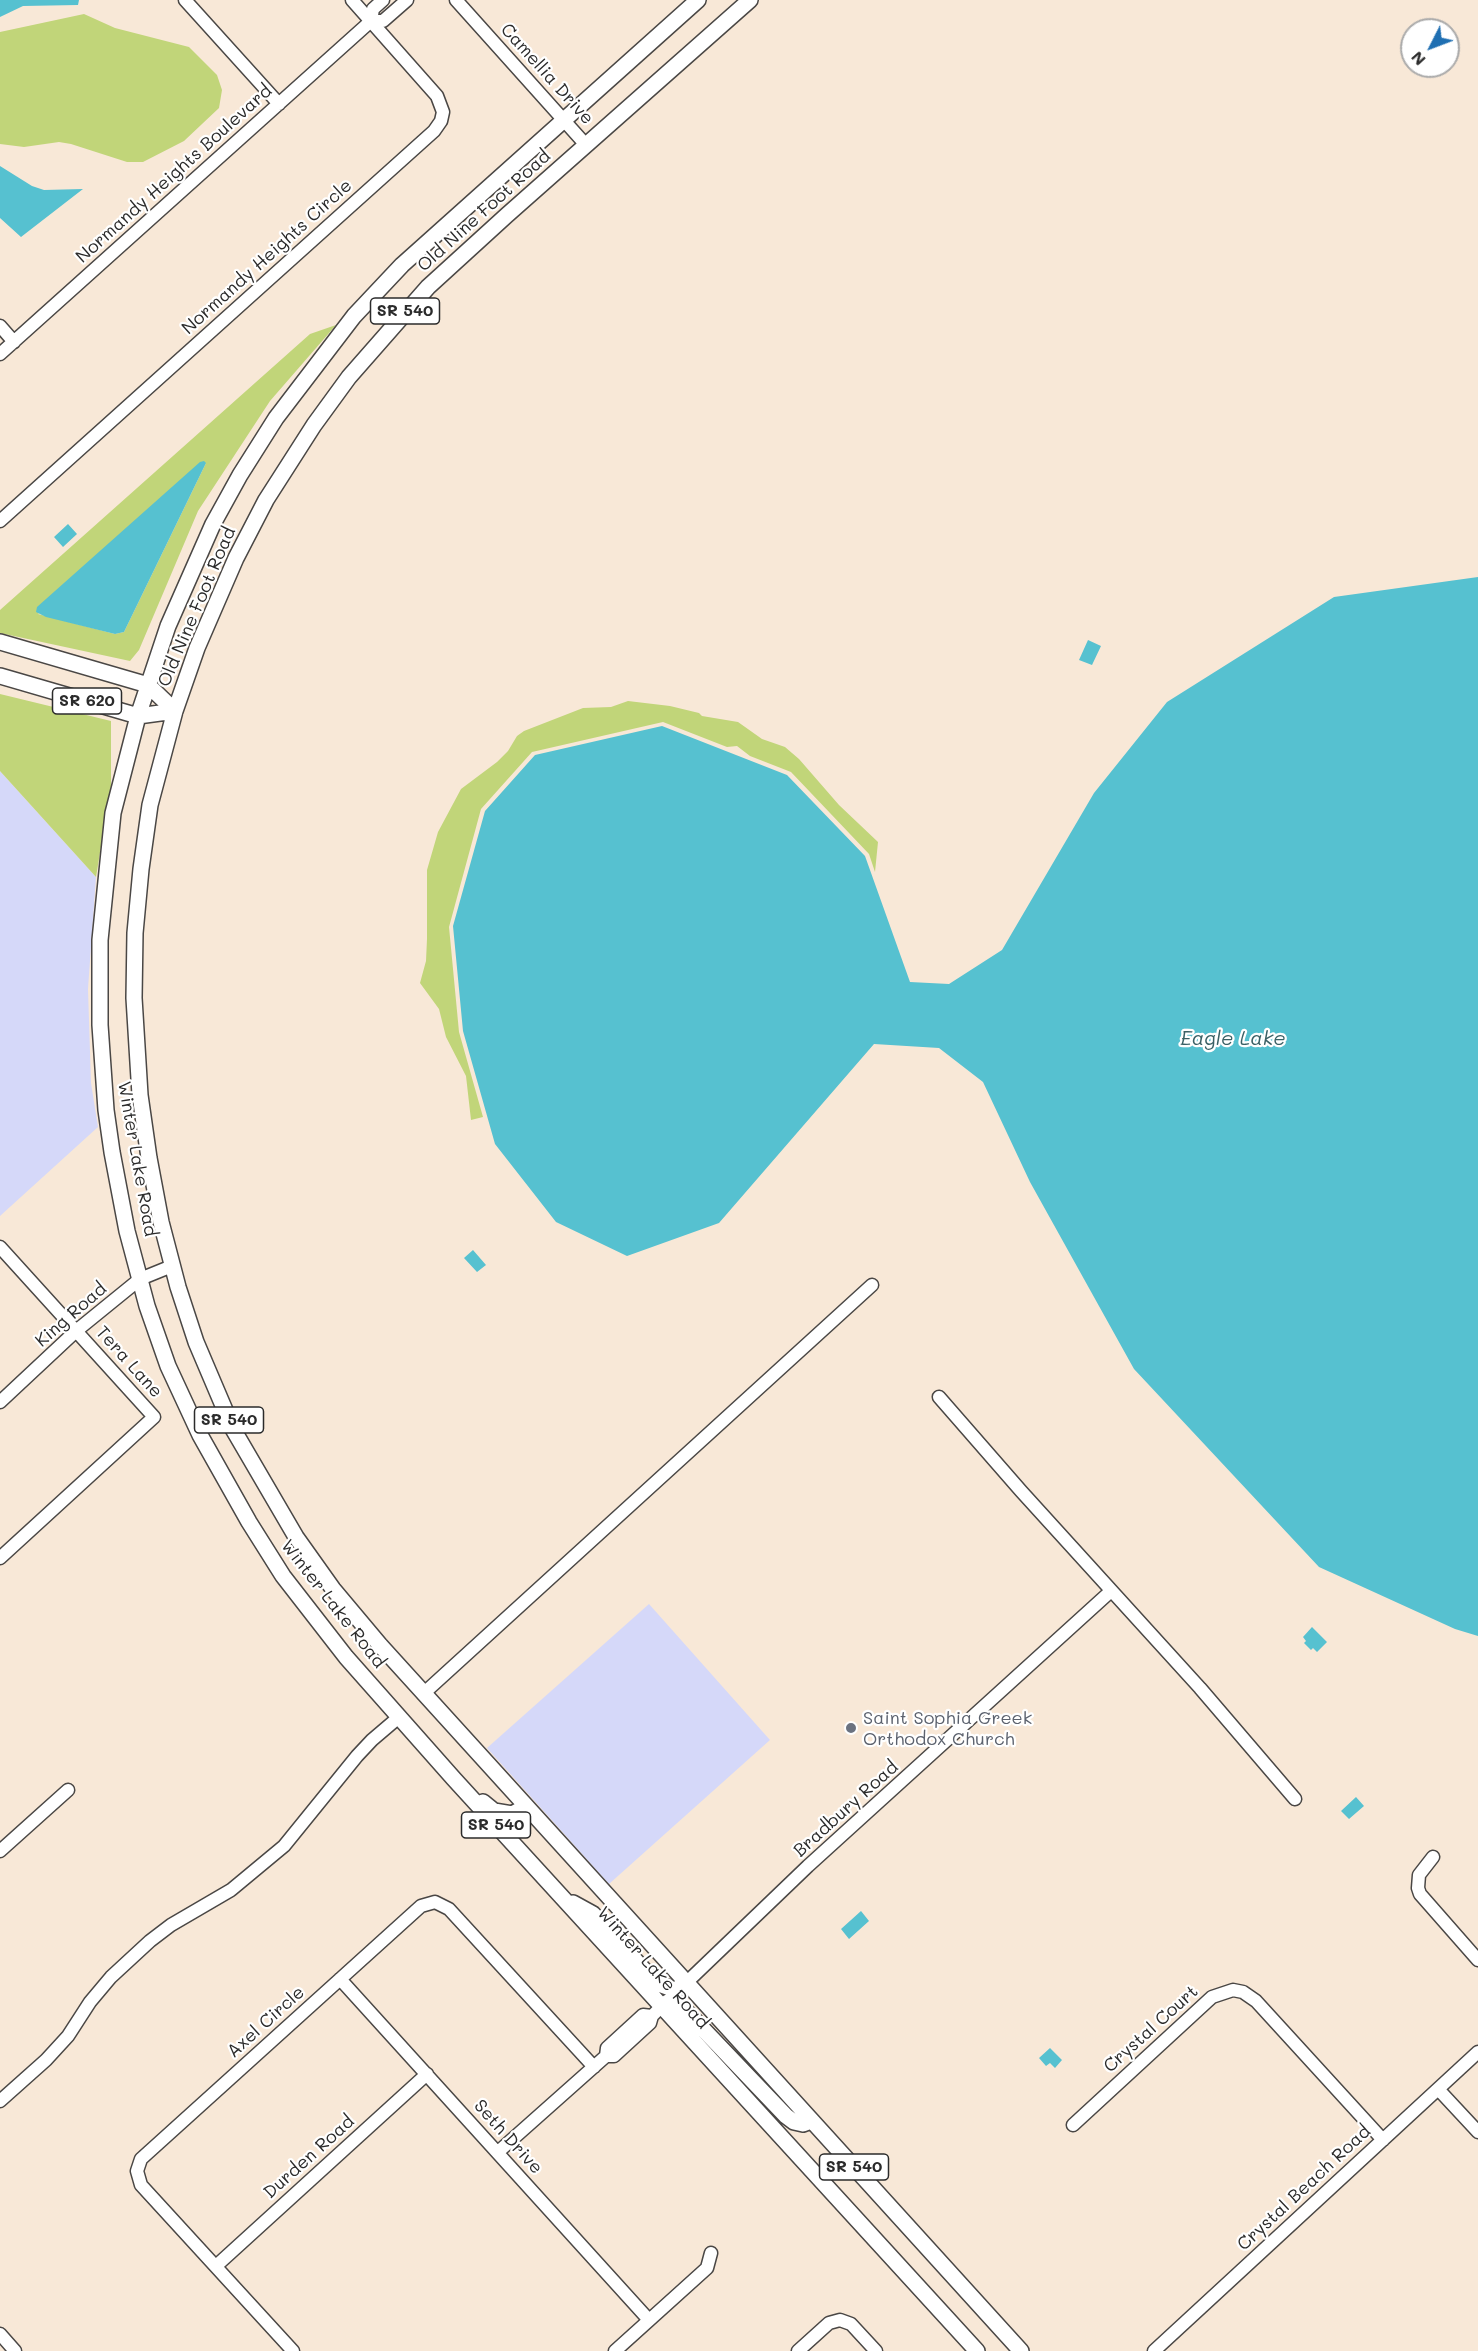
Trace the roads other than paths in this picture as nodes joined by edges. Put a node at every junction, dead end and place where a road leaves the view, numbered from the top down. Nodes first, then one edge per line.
1 (185, 0) edge
2 (352, 0) edge
3 (383, 0) edge
4 (406, 0) edge
5 (456, 0) edge
6 (698, 0) edge
7 (750, 0) edge
8 (371, 21) junction
9 (279, 104) junction
10 (564, 119) junction
11 (586, 146) junction
12 (0, 326) edge
13 (14, 342) junction
14 (0, 354) edge
15 (0, 521) edge
16 (0, 642) edge
17 (0, 676) edge
18 (148, 686) junction
19 (175, 711) junction
20 (138, 716) junction
21 (0, 1247) edge
22 (172, 1266) junction
23 (140, 1278) junction
24 (872, 1285) dead end
25 (76, 1331) junction
26 (939, 1397) dead end
27 (0, 1401) edge
28 (0, 1558) edge
29 (1111, 1591) junction
30 (423, 1694) junction
31 (399, 1717) junction
32 (426, 1748) junction
33 (68, 1790) dead end
34 (1295, 1799) dead end
35 (525, 1807) junction
36 (0, 1851) edge
37 (1433, 1857) dead end
38 (565, 1901) junction
39 (1478, 1960) edge
40 (340, 1979) junction
41 (686, 1983) junction
42 (657, 2011) junction
43 (1478, 2052) edge
44 (594, 2067) junction
45 (427, 2074) junction
46 (1438, 2089) junction
47 (0, 2101) edge
48 (811, 2121) junction
49 (1073, 2125) dead end
50 (1478, 2132) edge
51 (1383, 2140) junction
52 (498, 2152) junction
53 (711, 2253) dead end
54 (216, 2266) junction
55 (650, 2320) junction
56 (0, 2334) edge
57 (15, 2351) edge
58 (293, 2351) edge
59 (615, 2351) edge
60 (798, 2351) edge
61 (876, 2351) edge
62 (977, 2351) edge
63 (1021, 2351) edge
64 (1154, 2351) edge

1 - 9 street
2 - 8 street, Normandy Heights Circle
3 - 8 street, Normandy Heights Boulevard
4 - 8 street, Normandy Heights Boulevard
5 - 10 street, Camellia Drive
6 - 10 main road, Old Nine Foot Road / SR 540
7 - 11 main road, Old Nine Foot Road / SR 540
8 - 9 street, Normandy Heights Boulevard
8 - 15 street, Normandy Heights Circle
9 - 13 street, Normandy Heights Boulevard
10 - 11 street, Camellia Drive
10 - 18 main road, Old Nine Foot Road / SR 540
11 - 19 main road, Old Nine Foot Road / SR 540
12 - 13 street
13 - 14 street, Normandy Heights Boulevard
16 - 18 main road, SR 620
17 - 20 main road, SR 620
18 - 19 main road, SR 620
18 - 20 main road, Winter Lake Road / SR 540
19 - 20 main road, SR 620
19 - 22 main road, Winter Lake Road / SR 540
20 - 23 main road, Winter Lake Road / SR 540
21 - 25 street
22 - 23 street, King Road
22 - 30 main road, Winter Lake Road / SR 540
23 - 25 street, King Road
23 - 31 main road, Winter Lake Road / SR 540
24 - 30 street
25 - 27 street, King Road
25 - 28 street, Tera Lane
26 - 29 street
29 - 34 street
29 - 41 street, Bradbury Road
30 - 35 main road, Winter Lake Road / SR 540
31 - 32 main road, Winter Lake Road / SR 540
31 - 47 street
32 - 35 main road
32 - 38 main road, Winter Lake Road / SR 540
33 - 36 street
35 - 41 main road, Winter Lake Road / SR 540
37 - 39 street
38 - 41 main road
38 - 42 main road, Winter Lake Road / SR 540
40 - 44 street, Axel Circle
40 - 45 street, Seth Drive
40 - 54 street, Axel Circle
41 - 48 main road, Winter Lake Road / SR 540
42 - 44 street
42 - 48 main road
42 - 62 main road, Winter Lake Road / SR 540
43 - 46 street, Crystal Beach Road
44 - 52 street
45 - 52 street, Seth Drive
45 - 54 street, Durden Road
46 - 50 street
46 - 51 street, Crystal Beach Road
48 - 63 main road, Winter Lake Road / SR 540
49 - 51 street, Crystal Court
51 - 64 street, Crystal Beach Road
52 - 55 street, Seth Drive
53 - 55 street
54 - 58 street, Axel Circle
55 - 59 street
56 - 57 street
60 - 61 street

